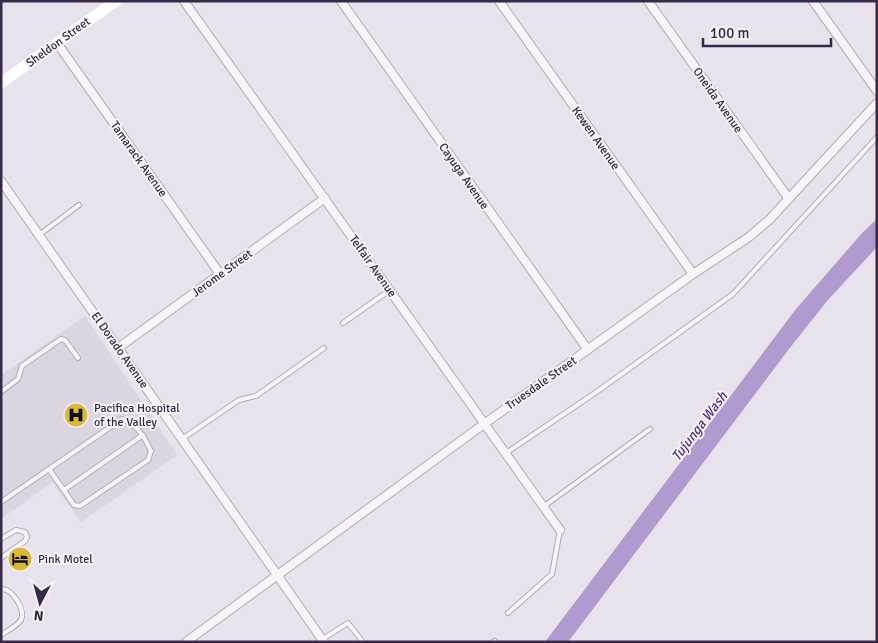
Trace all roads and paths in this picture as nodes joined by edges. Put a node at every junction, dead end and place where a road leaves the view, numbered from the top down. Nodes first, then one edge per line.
1 (116, 1) edge
2 (184, 1) edge
3 (341, 1) edge
4 (499, 1) edge
5 (648, 1) edge
6 (813, 1) edge
7 (57, 43) junction
8 (1, 83) edge
9 (877, 91) edge
10 (877, 103) edge
11 (877, 137) edge
12 (1, 181) edge
13 (325, 198) junction
14 (789, 199) junction
15 (79, 205) dead end
16 (39, 235) junction
17 (220, 274) junction
18 (693, 274) junction
19 (390, 290) junction
20 (344, 323) dead end
21 (118, 348) junction
22 (324, 348) dead end
23 (588, 350) junction
24 (78, 358) dead end
25 (1, 392) edge
26 (484, 424) junction
27 (650, 429) dead end
28 (143, 435) junction
29 (182, 439) junction
30 (505, 454) junction
31 (49, 469) junction
32 (64, 490) junction
33 (1, 502) edge
34 (544, 507) junction
35 (560, 530) joint
36 (1, 539) edge
37 (1, 558) edge
38 (277, 576) junction
39 (1, 589) edge
40 (508, 613) dead end
41 (1, 635) edge
42 (322, 641) edge
43 (186, 642) edge
44 (363, 642) edge

1 - 7 main road, Sheldon Street
2 - 13 street, Telfair Avenue
3 - 23 street, Cayuga Avenue
4 - 18 street, Kewen Avenue
5 - 14 street, Oneida Avenue
6 - 9 street
7 - 8 main road, Sheldon Street
7 - 17 street, Tamarack Avenue
10 - 14 street, Truesdale Street
11 - 30 lane
12 - 16 street, El Dorado Avenue
13 - 17 street, Jerome Street
13 - 19 street, Telfair Avenue
14 - 18 street, Truesdale Street
15 - 16 lane
16 - 21 street, El Dorado Avenue
17 - 21 street, Jerome Street
18 - 23 street, Truesdale Street
19 - 20 lane
19 - 26 street, Telfair Avenue
21 - 29 street, El Dorado Avenue
22 - 29 lane
23 - 26 street, Truesdale Street
24 - 25 lane
26 - 30 street, Telfair Avenue
26 - 38 street, Truesdale Street
27 - 34 lane
28 - 31 lane
28 - 32 lane
28 - 32 lane
29 - 38 street, El Dorado Avenue
30 - 34 street, Telfair Avenue
31 - 32 lane
31 - 33 lane
34 - 35 street, Telfair Avenue
35 - 40 lane
36 - 37 lane
38 - 42 street, El Dorado Avenue
38 - 43 street, Truesdale Street
39 - 41 lane
42 - 44 lane

